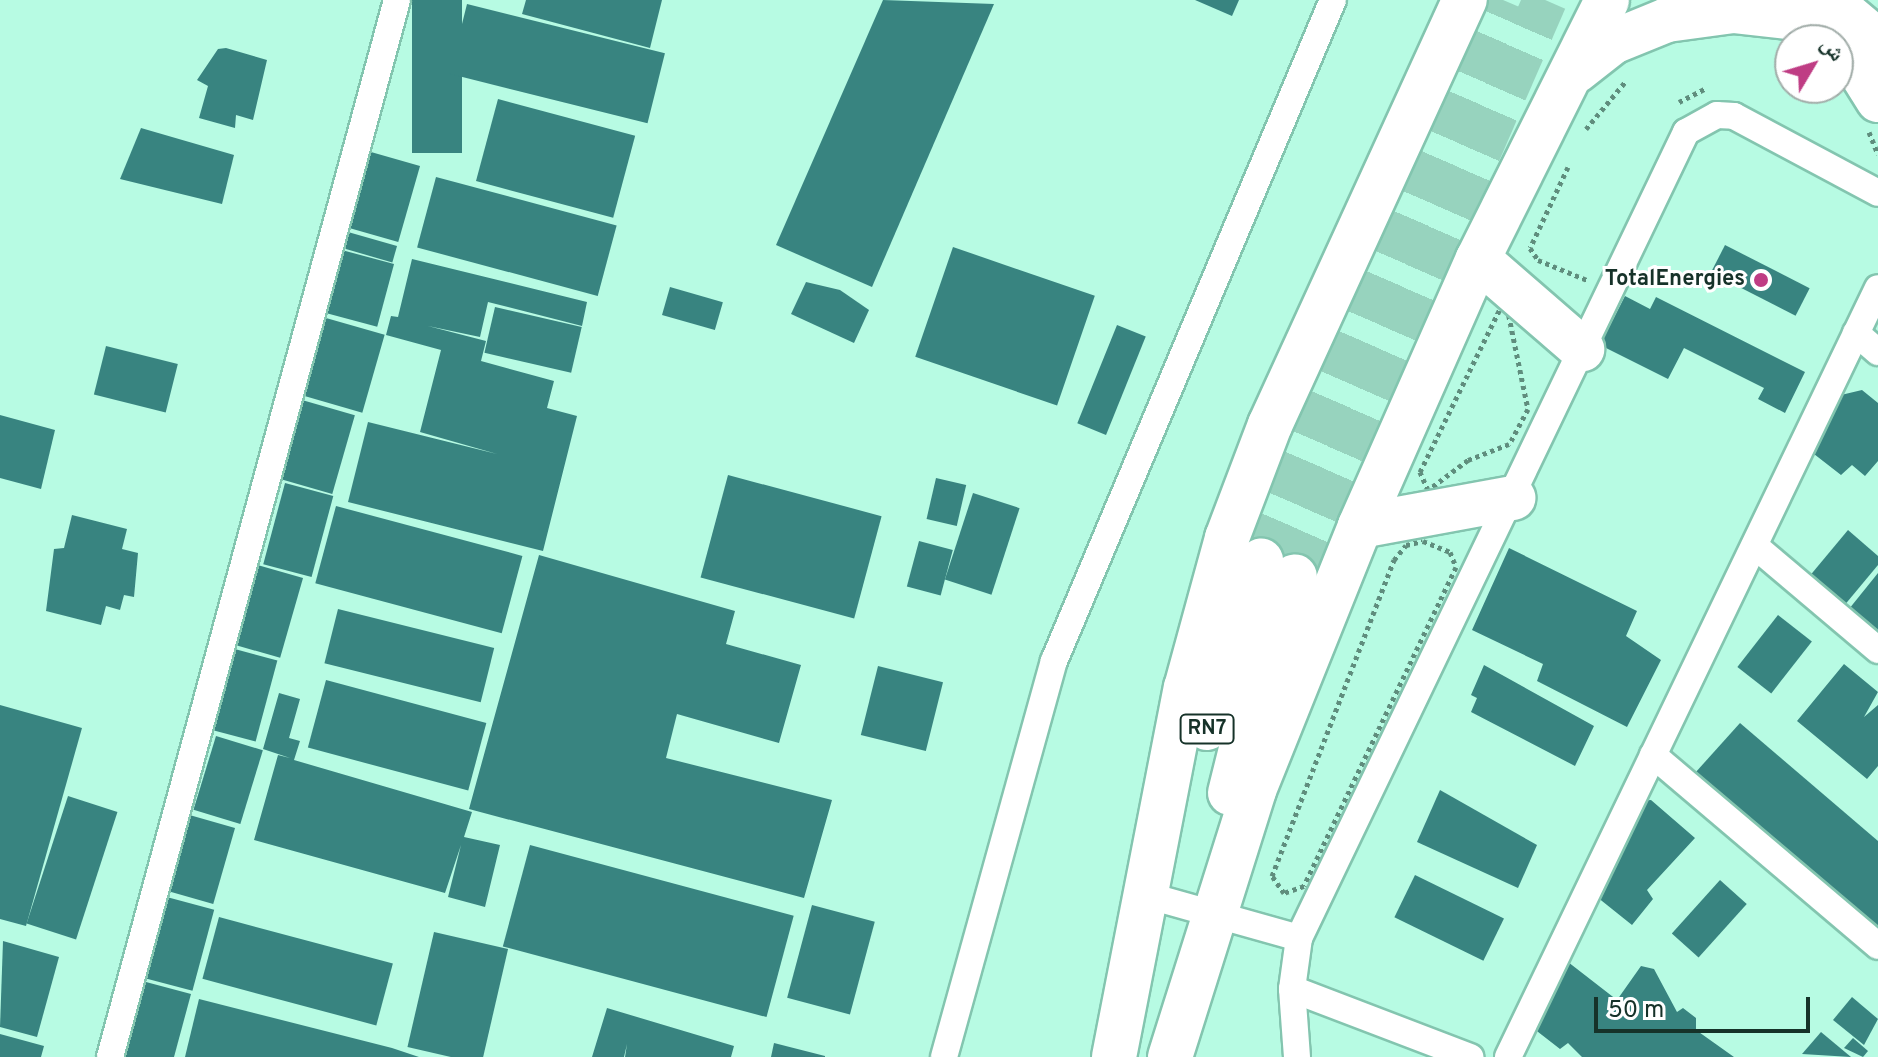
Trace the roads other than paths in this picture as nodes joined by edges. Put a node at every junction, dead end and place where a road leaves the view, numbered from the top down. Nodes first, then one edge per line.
1 (397, 0) edge
2 (1333, 0) edge
3 (1465, 0) edge
4 (1607, 0) edge
5 (1788, 24) edge
6 (1854, 65) edge
7 (1566, 82) junction
8 (1878, 100) edge
9 (1878, 193) edge
10 (1478, 259) junction
11 (1878, 288) edge
12 (1856, 333) junction
13 (1582, 349) junction
14 (1878, 352) edge
15 (1513, 498) junction
16 (1360, 526) junction
17 (1755, 546) junction
18 (1878, 650) edge
19 (1653, 755) junction
20 (1146, 895) junction
21 (1212, 914) junction
22 (1299, 938) junction
23 (1878, 946) edge
24 (1292, 989) junction
25 (110, 1057) edge
26 (944, 1057) edge
27 (1114, 1057) edge
28 (1170, 1057) edge
29 (1297, 1057) edge
30 (1470, 1057) edge
31 (1508, 1057) edge

1 - 25 street
2 - 26 street
3 - 20 highway
4 - 7 highway
5 - 7 highway
6 - 8 highway
7 - 10 highway
9 - 13 street
10 - 13 highway
10 - 16 highway
11 - 12 street
12 - 14 street
12 - 17 street
13 - 15 street
15 - 16 highway
15 - 22 street
16 - 21 highway
17 - 18 street
17 - 19 street
19 - 23 street
19 - 31 street
20 - 21 street
20 - 21 highway, RN7
20 - 27 highway, RN7
21 - 22 street
21 - 28 highway, RN7
22 - 24 street
24 - 29 street
24 - 30 street

